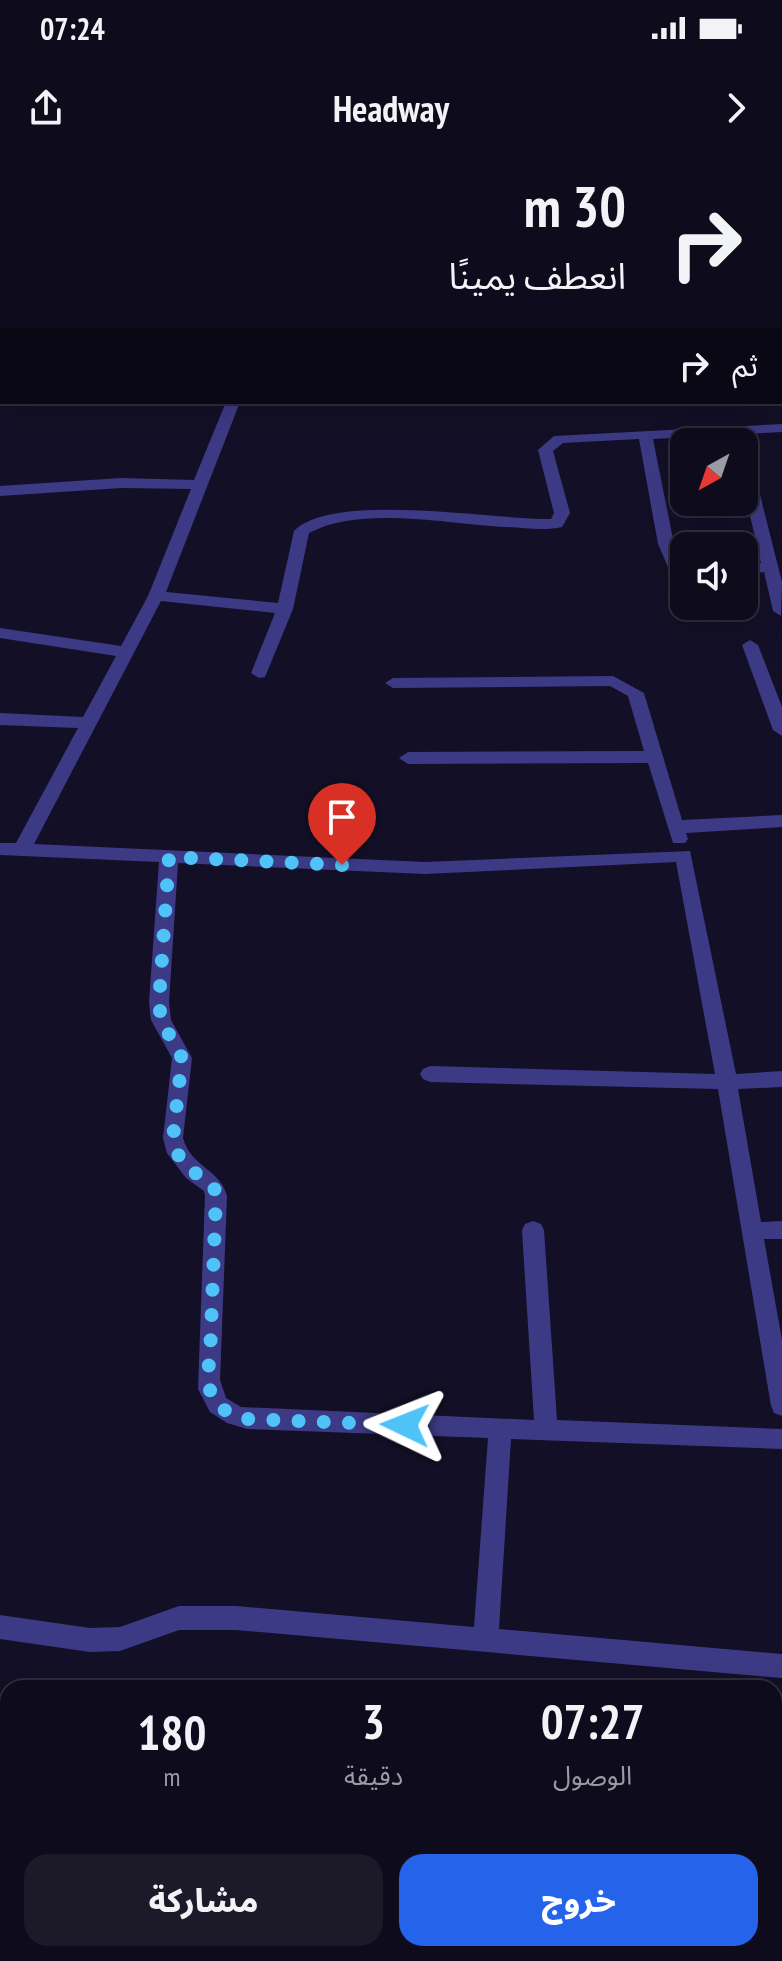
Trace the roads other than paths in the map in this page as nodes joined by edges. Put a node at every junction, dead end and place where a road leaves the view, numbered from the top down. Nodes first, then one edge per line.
1 (232, 404) edge
2 (782, 428) edge
3 (758, 432) edge
4 (645, 434) junction
5 (670, 435) edge
6 (201, 485) junction
7 (0, 491) edge
8 (758, 516) edge
9 (670, 554) edge
10 (758, 567) edge
11 (770, 567) junction
12 (156, 596) junction
13 (285, 609) junction
14 (781, 611) edge
15 (0, 633) edge
16 (750, 645) dead end
17 (127, 652) junction
18 (259, 673) dead end
19 (393, 683) dead end
20 (0, 719) edge
21 (89, 723) junction
22 (782, 730) edge
23 (652, 757) junction
24 (408, 758) dead end
25 (782, 821) edge
26 (675, 827) junction
27 (0, 849) edge
28 (21, 851) junction
29 (684, 855) junction
30 (169, 857) junction
31 (430, 1074) dead end
32 (782, 1079) edge
33 (727, 1082) junction
34 (533, 1230) dead end
35 (782, 1230) edge
36 (752, 1231) junction
37 (782, 1406) edge
38 (500, 1428) junction
39 (546, 1430) junction
40 (782, 1439) edge
41 (0, 1627) edge
42 (486, 1640) junction
43 (782, 1666) edge

1 - 6 street
2 - 3 street
4 - 5 street
4 - 9 street
4 - 13 street
6 - 7 street
6 - 12 street
8 - 11 street
10 - 11 street
11 - 14 street
12 - 13 street
12 - 17 street
13 - 18 street
15 - 17 street
16 - 22 street
17 - 21 street
19 - 23 street
20 - 21 street
21 - 28 street
23 - 24 street
23 - 26 street
25 - 26 street
26 - 29 street
27 - 28 street
28 - 30 street
29 - 30 street
29 - 33 street
30 - 38 street
31 - 33 street
32 - 33 street
33 - 36 street
34 - 39 street
35 - 36 street
36 - 37 street
38 - 39 street
38 - 42 street
39 - 40 street
41 - 42 street
42 - 43 street

